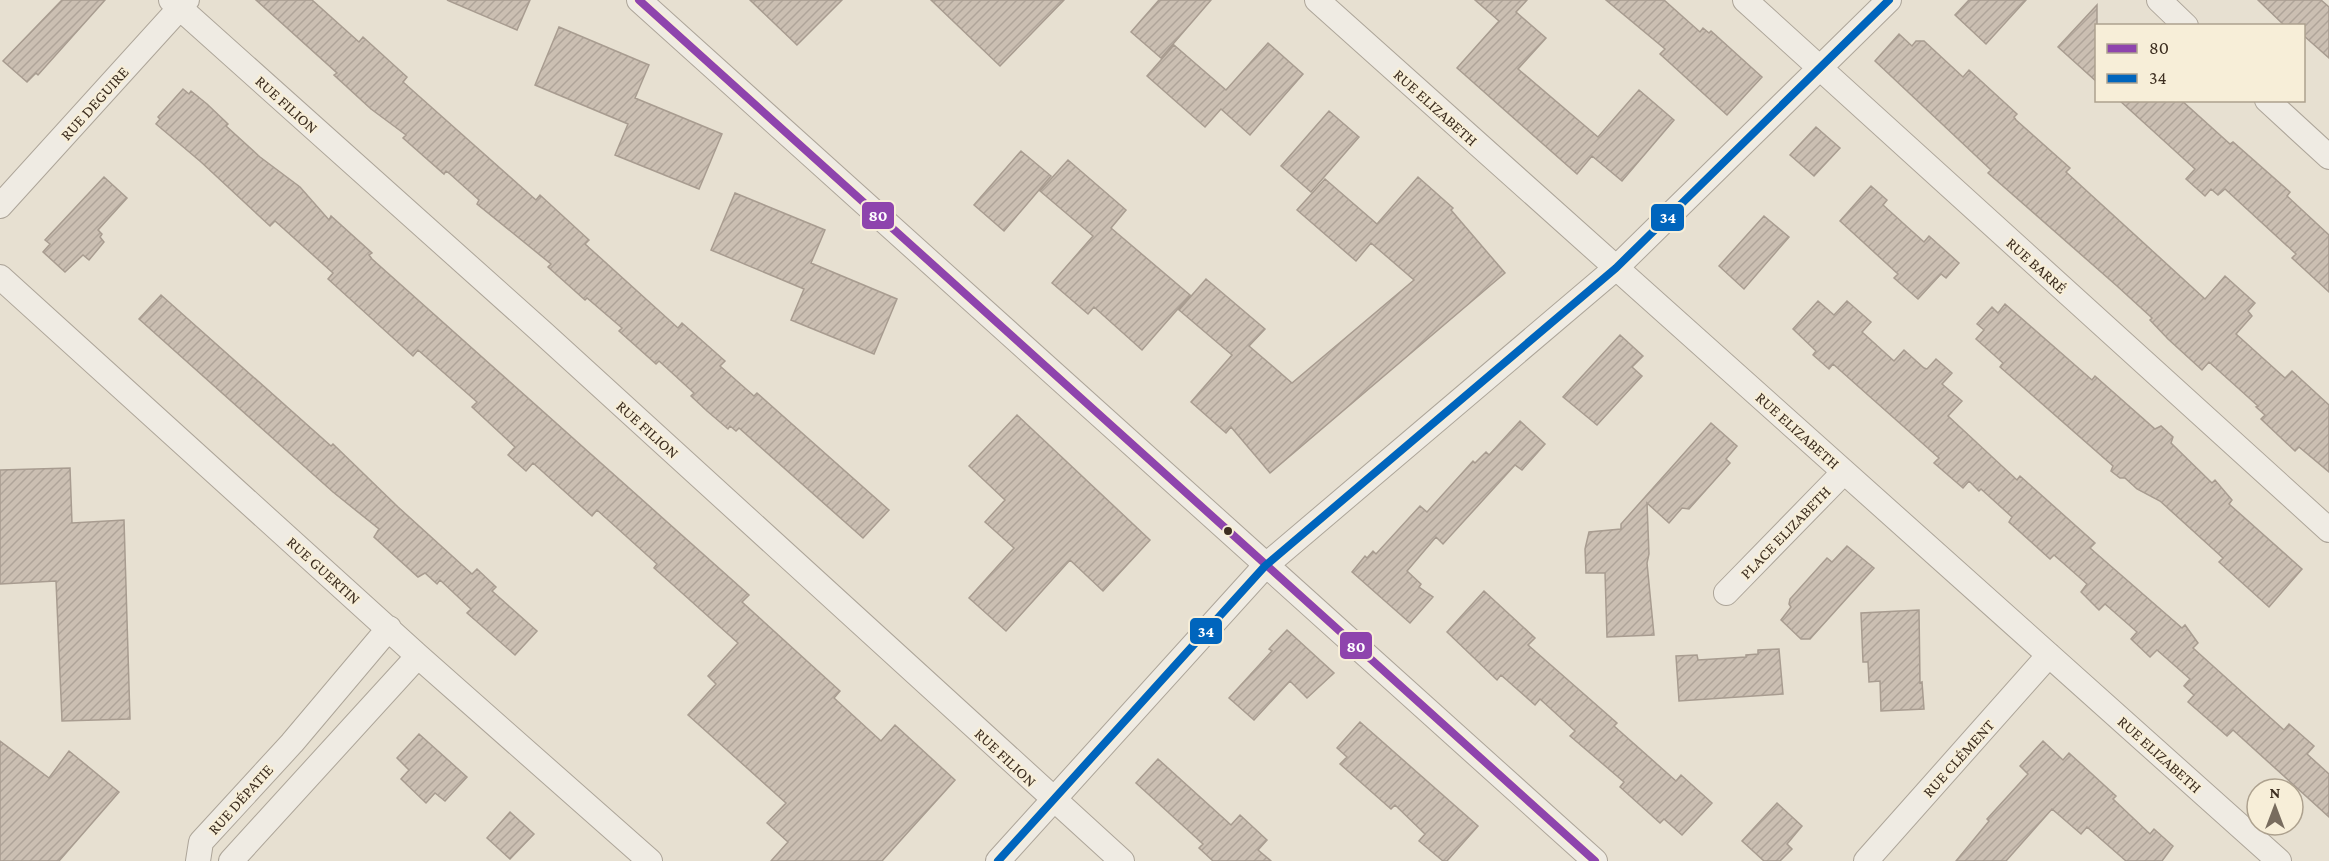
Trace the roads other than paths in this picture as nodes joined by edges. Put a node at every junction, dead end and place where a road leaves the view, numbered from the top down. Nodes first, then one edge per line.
1 (639, 0) edge
2 (1317, 0) edge
3 (1745, 0) edge
4 (1889, 0) edge
5 (2159, 0) edge
6 (180, 3) edge
7 (2184, 24) edge
8 (1820, 69) junction
9 (2269, 102) edge
10 (2329, 158) edge
11 (0, 206) edge
12 (1616, 268) junction
13 (0, 277) edge
14 (1844, 472) junction
15 (2329, 530) edge
16 (1265, 566) junction
17 (1726, 593) dead end
18 (389, 628) junction
19 (2049, 655) junction
20 (418, 657) junction
21 (292, 743) junction
22 (316, 765) junction
23 (1053, 800) junction
24 (2270, 858) edge
25 (198, 861) edge
26 (231, 861) edge
27 (650, 861) edge
28 (998, 861) edge
29 (1122, 861) edge
30 (1595, 861) edge
31 (1866, 861) edge

1 - 16 street
2 - 12 street, RUE ELIZABETH
3 - 8 street, RUE BARRÉ
4 - 8 street
5 - 7 street
6 - 11 street, RUE DEGUIRE
6 - 23 street, RUE FILION
8 - 12 street
8 - 15 street, RUE BARRÉ
9 - 10 street
12 - 14 street, RUE ELIZABETH
12 - 16 street
13 - 18 street, RUE GUERTIN
14 - 17 street, PLACE ELIZABETH
14 - 19 street, RUE ELIZABETH
16 - 23 street
16 - 30 street
18 - 20 street, RUE GUERTIN
18 - 21 street, RUE DÉPATIE
19 - 24 street, RUE ELIZABETH
19 - 31 street, RUE CLÉMENT
20 - 22 street, RUE DÉPATIE
20 - 27 street, RUE GUERTIN
21 - 22 street
21 - 25 street, RUE DÉPATIE
22 - 26 street, RUE DÉPATIE
23 - 28 street
23 - 29 street, RUE FILION

